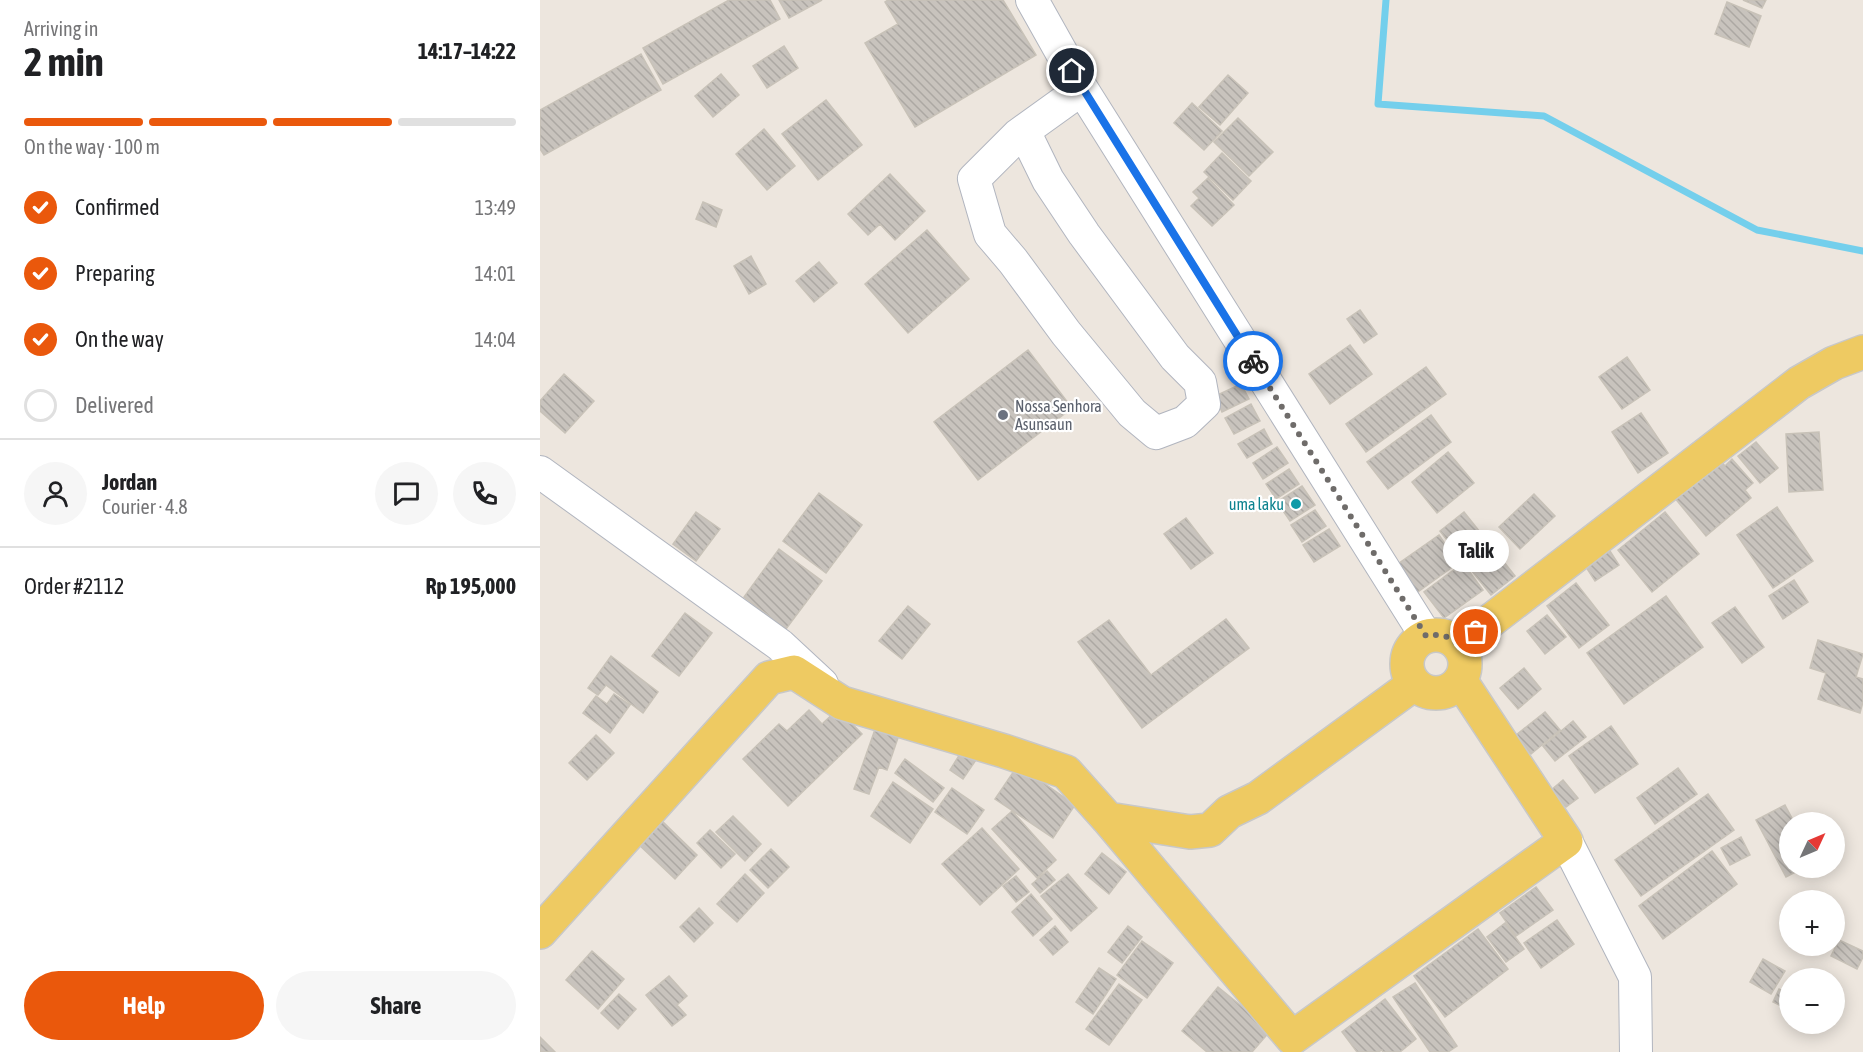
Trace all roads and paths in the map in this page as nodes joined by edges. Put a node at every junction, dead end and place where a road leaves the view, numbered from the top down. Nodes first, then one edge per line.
1 (1032, 0) edge
2 (1082, 89) junction
3 (1024, 131) junction
4 (1863, 352) edge
5 (540, 472) edge
6 (1426, 636) junction
7 (1459, 645) junction
8 (1460, 680) junction
9 (1414, 684) junction
10 (842, 703) junction
11 (1108, 819) junction
12 (1566, 841) junction
13 (540, 932) edge
14 (1288, 1047) edge
15 (1636, 1052) edge

1 - 2 street
2 - 3 street
2 - 6 street
3 - 3 street
4 - 7 main road
5 - 10 street
6 - 7 main road
6 - 9 main road
7 - 8 main road
8 - 9 main road
8 - 12 main road
9 - 11 main road
10 - 11 main road
10 - 13 main road
11 - 14 main road
12 - 14 main road
12 - 15 street

